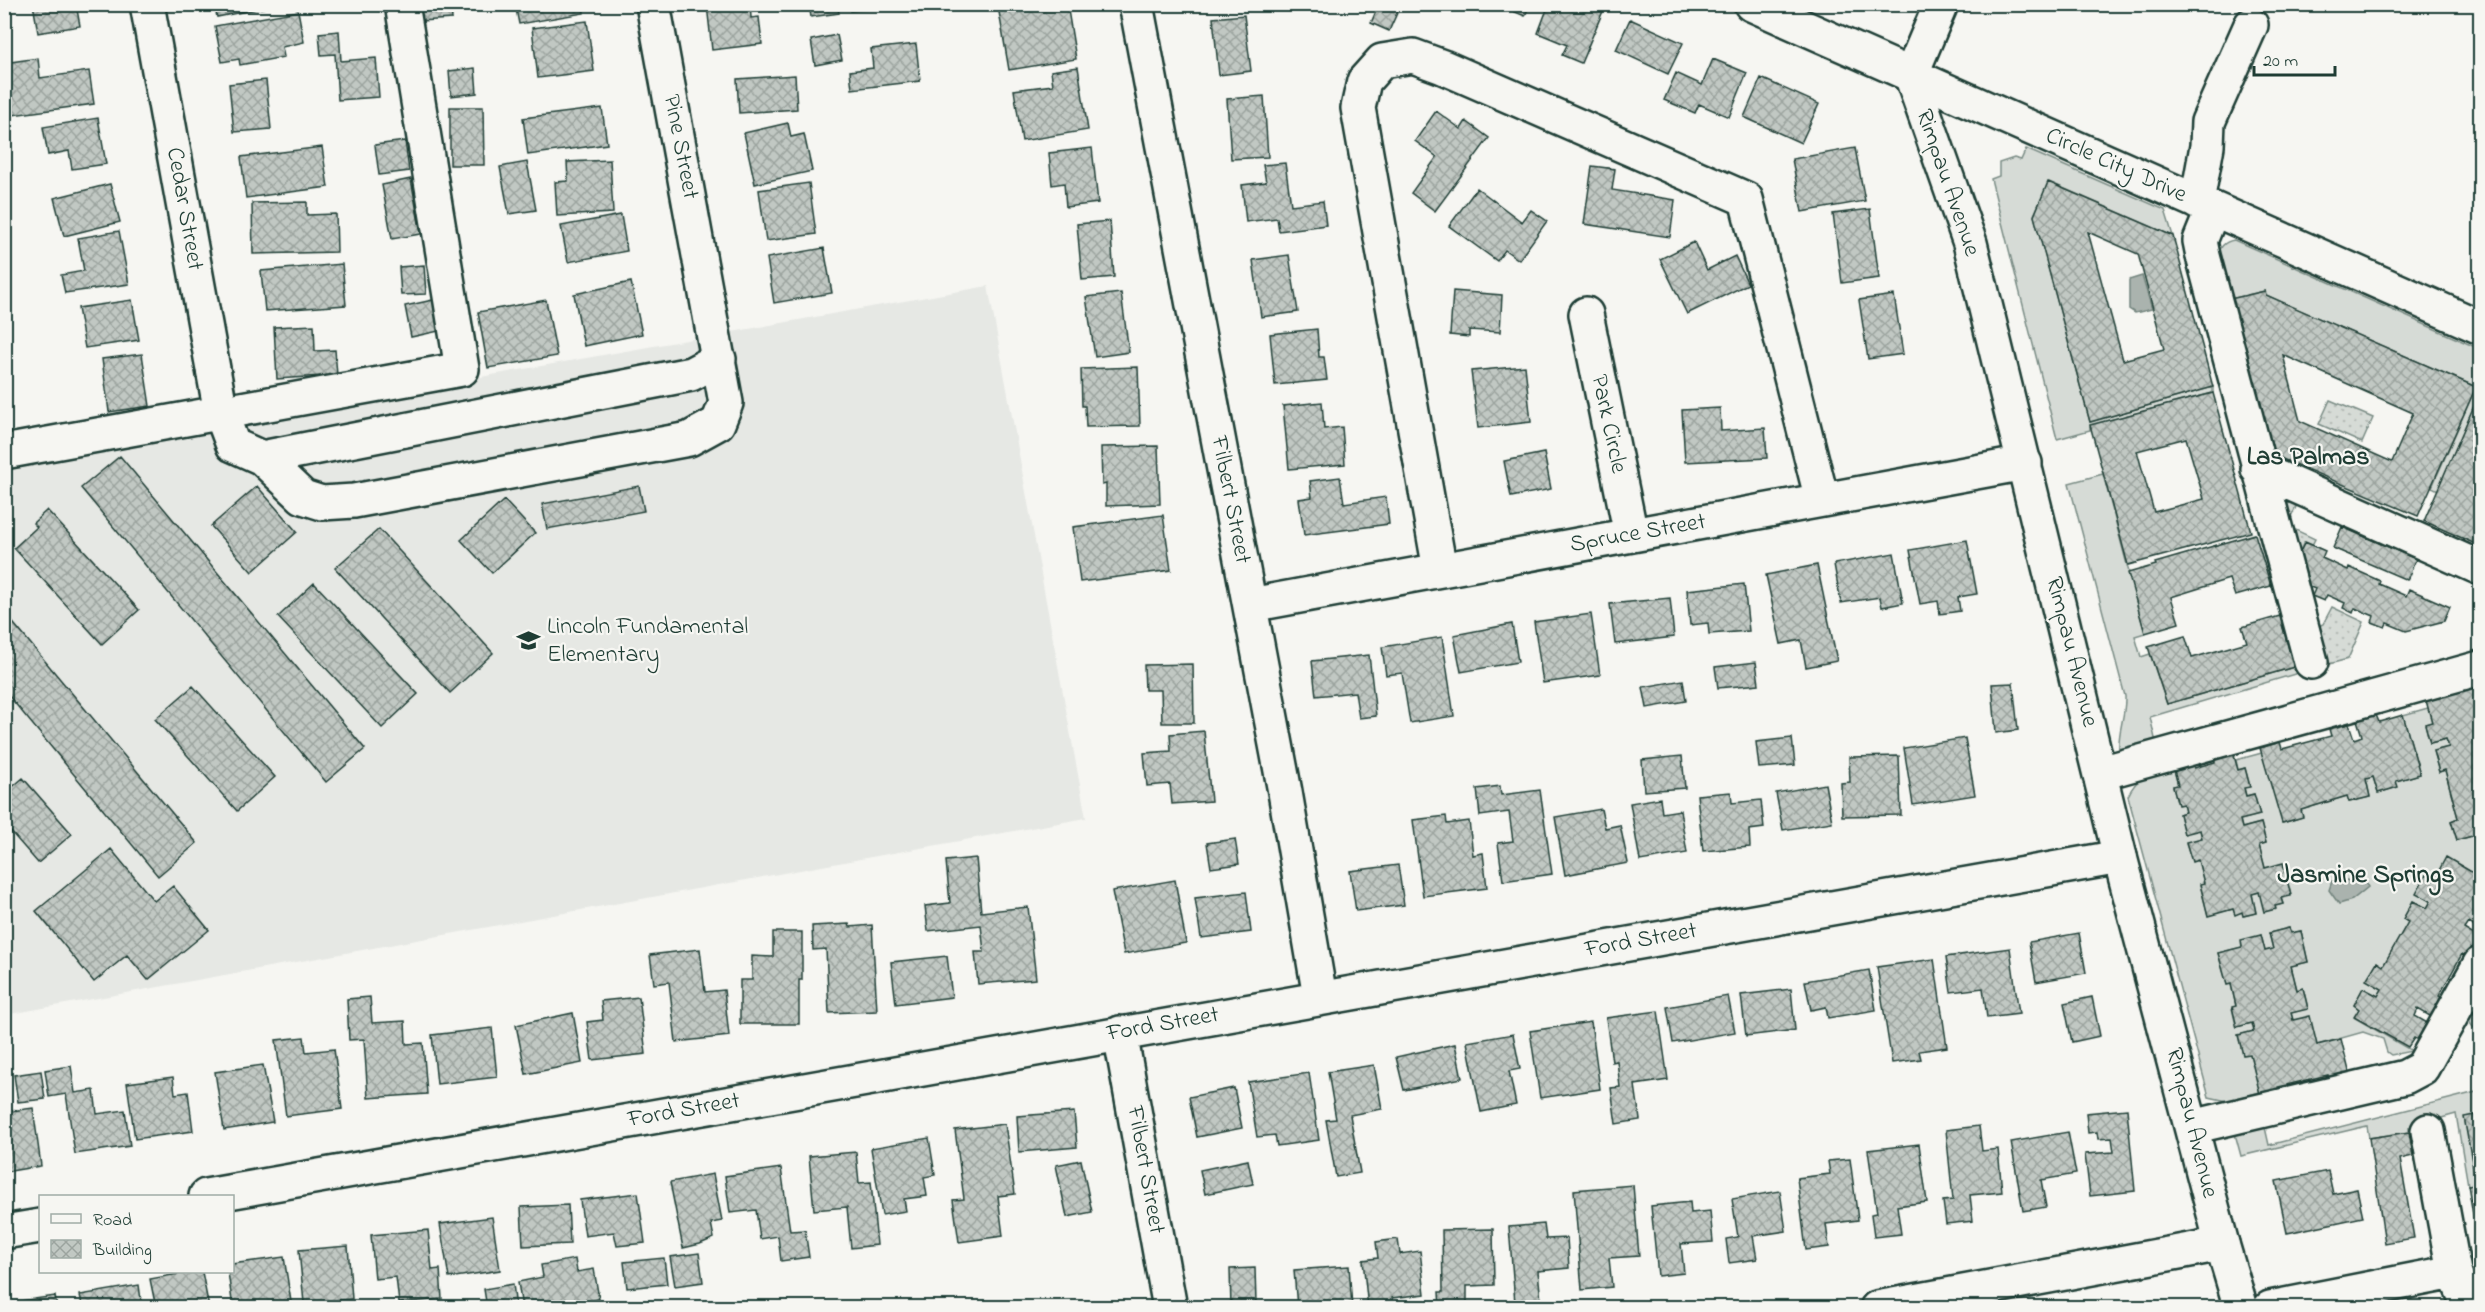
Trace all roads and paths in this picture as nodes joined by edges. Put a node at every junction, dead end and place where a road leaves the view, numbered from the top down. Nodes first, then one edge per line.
1 (147, 4) edge
2 (402, 4) edge
3 (653, 4) edge
4 (1136, 4) edge
5 (1751, 4) edge
6 (1941, 4) edge
7 (2251, 25) dead end
8 (1911, 75) junction
9 (2205, 205) junction
10 (1586, 314) dead end
11 (2481, 327) edge
12 (719, 359) junction
13 (221, 413) junction
14 (4, 452) edge
15 (262, 458) junction
16 (2025, 464) junction
17 (2258, 469) junction
18 (1822, 500) junction
19 (1631, 535) junction
20 (2481, 568) edge
21 (1440, 570) junction
22 (1250, 605) junction
23 (2311, 662) dead end
24 (2481, 668) edge
25 (2101, 773) junction
26 (2120, 856) junction
27 (2481, 964) edge
28 (1320, 997) junction
29 (1120, 1033) junction
30 (2192, 1127) junction
31 (2428, 1131) dead end
32 (217, 1195) edge
33 (39, 1226) edge
34 (4, 1232) edge
35 (2222, 1244) junction
36 (2454, 1272) junction
37 (1170, 1308) edge
38 (1877, 1308) edge
39 (2241, 1308) edge
40 (2270, 1308) edge
41 (2470, 1308) edge

1 - 13 street, Cedar Street
2 - 13 street
3 - 12 street, Pine Street
4 - 22 street, Filbert Street
5 - 8 street, Circle City Drive
6 - 8 street
7 - 9 street
8 - 9 street, Circle City Drive
8 - 16 street, Rimpau Avenue
9 - 11 street, Circle City Drive
9 - 17 street
10 - 19 street, Park Circle
12 - 15 street
12 - 15 street, Cedar Street
13 - 14 street
13 - 15 street, Cedar Street
16 - 18 street, Spruce Street
16 - 25 street, Rimpau Avenue
17 - 20 street
17 - 23 street
18 - 19 street, Spruce Street
18 - 21 street
19 - 21 street, Spruce Street
21 - 22 street, Spruce Street
22 - 28 street, Filbert Street
24 - 25 street
25 - 26 street, Rimpau Avenue
26 - 28 street, Ford Street
26 - 30 street, Rimpau Avenue
27 - 30 street
28 - 29 street, Ford Street
29 - 32 street, Ford Street
29 - 37 street, Filbert Street
30 - 35 street, Rimpau Avenue
31 - 36 street
33 - 34 street
35 - 38 street
35 - 39 street, Rimpau Avenue
36 - 40 street
36 - 41 street

